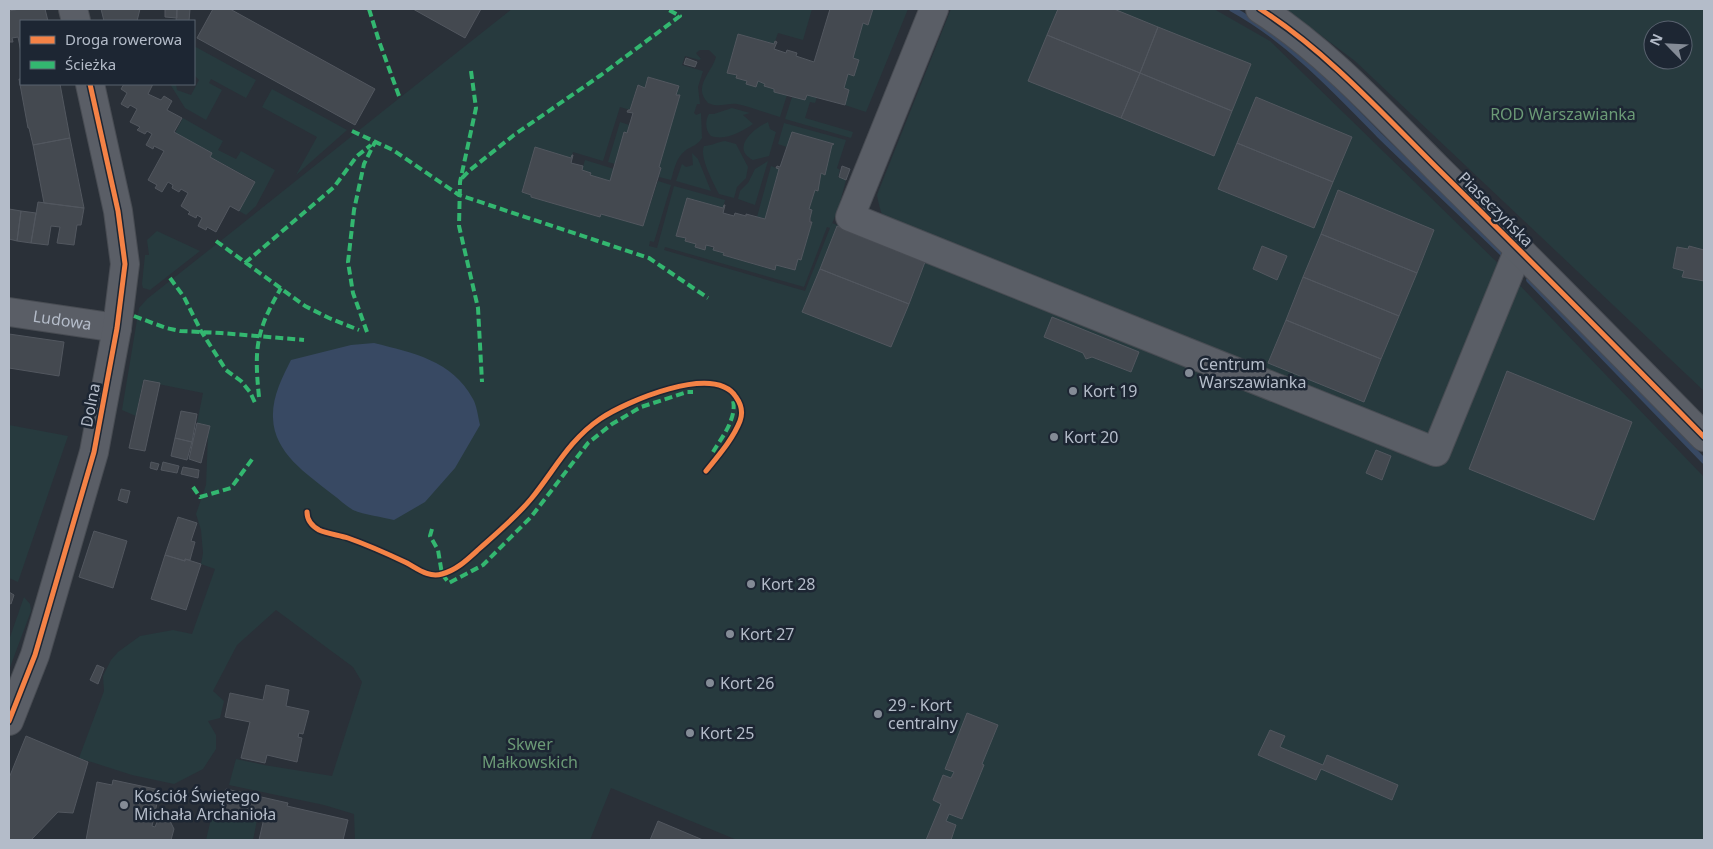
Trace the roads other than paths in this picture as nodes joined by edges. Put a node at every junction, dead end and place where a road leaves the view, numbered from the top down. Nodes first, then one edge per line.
1 (934, 9) edge
2 (1260, 9) edge
3 (90, 85) edge
4 (1519, 249) junction
5 (9, 312) edge
6 (117, 328) junction
7 (1702, 431) edge
8 (9, 721) edge

1 - 4 street
2 - 4 street, Piaseczyńska
3 - 6 street, Dolna
4 - 7 street, Piaseczyńska
5 - 6 street, Ludowa
6 - 8 street, Dolna

